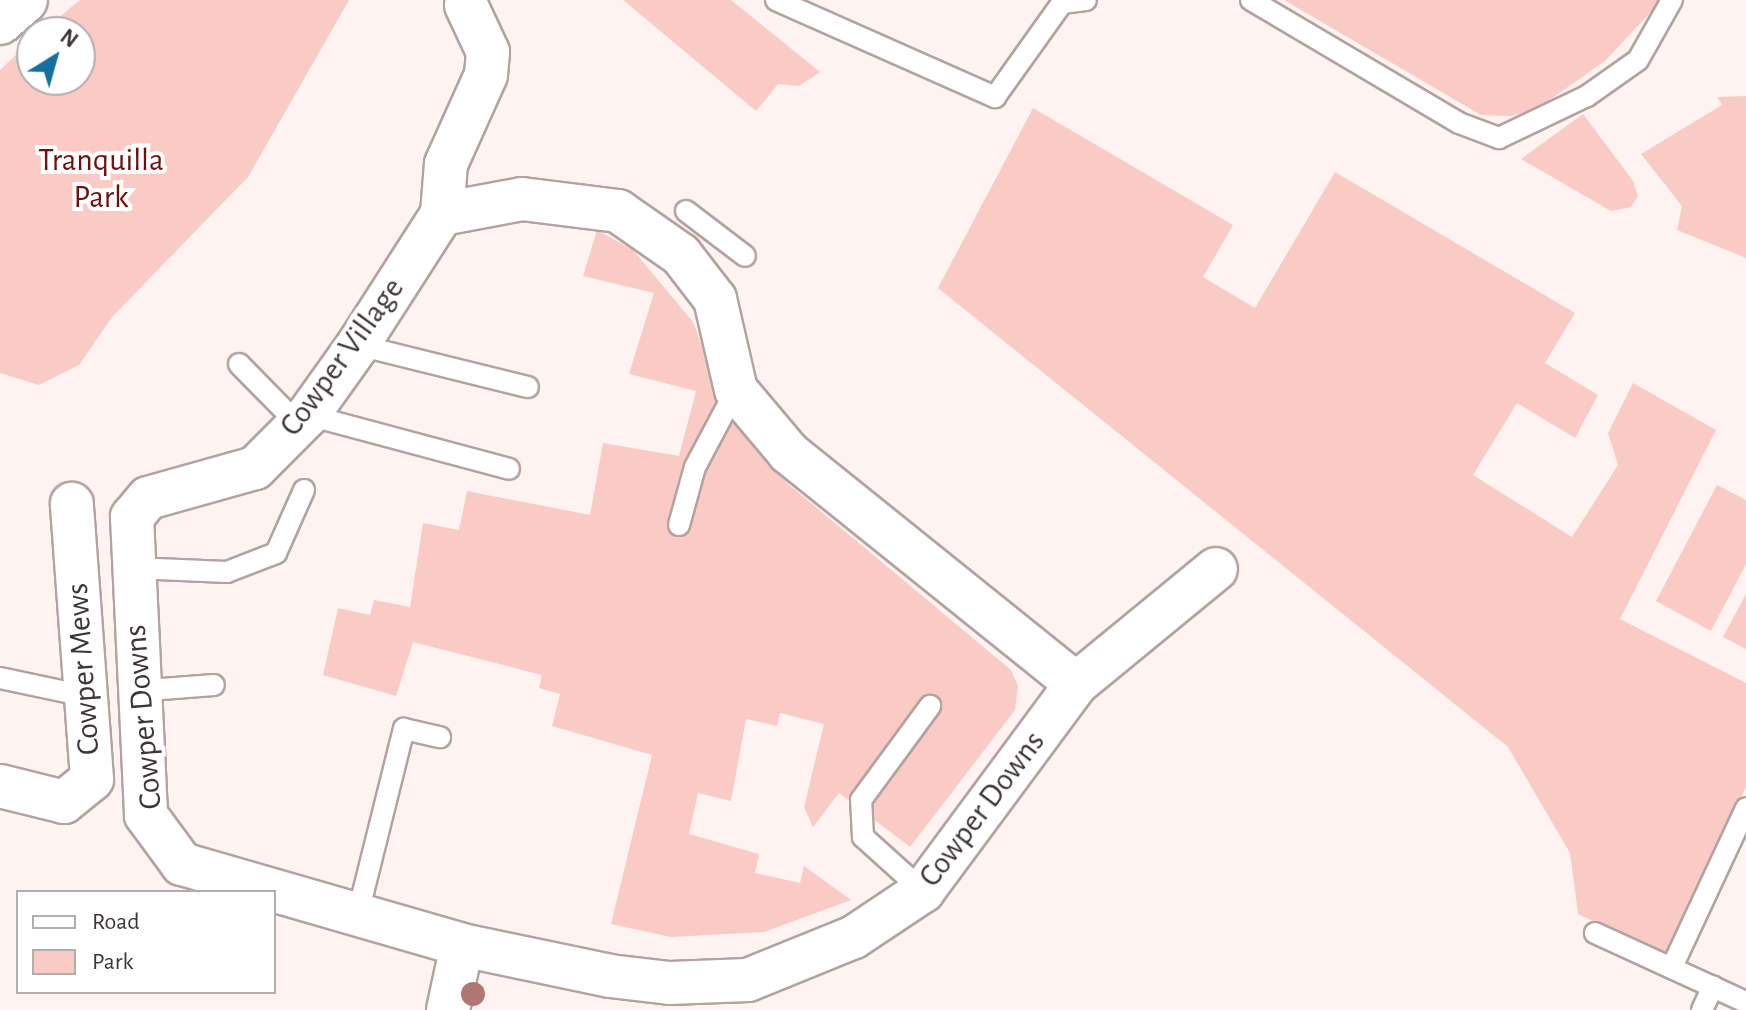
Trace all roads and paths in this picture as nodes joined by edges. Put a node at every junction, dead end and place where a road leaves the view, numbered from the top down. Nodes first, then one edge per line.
1 (25, 0) edge
2 (776, 0) edge
3 (1086, 0) edge
4 (1251, 0) edge
5 (1672, 0) edge
6 (466, 5) dead end
7 (0, 22) edge
8 (686, 211) dead end
9 (442, 214) junction
10 (693, 240) junction
11 (745, 256) dead end
12 (358, 345) junction
13 (239, 364) dead end
14 (528, 387) dead end
15 (736, 390) junction
16 (303, 420) junction
17 (509, 469) dead end
18 (177, 487) joint
19 (304, 490) dead end
20 (72, 504) dead end
21 (679, 525) dead end
22 (134, 568) junction
23 (1216, 569) dead end
24 (0, 678) edge
25 (1076, 684) junction
26 (214, 685) dead end
27 (136, 691) junction
28 (80, 695) junction
29 (930, 706) dead end
30 (440, 737) dead end
31 (0, 786) edge
32 (1746, 808) edge
33 (275, 890) edge
34 (276, 890) edge
35 (923, 891) junction
36 (358, 913) junction
37 (1595, 933) dead end
38 (462, 945) junction
39 (1672, 967) junction
40 (1713, 986) junction
41 (1746, 1002) edge
42 (448, 1010) edge
43 (1702, 1010) edge

1 - 7 main road
2 - 3 lane
4 - 5 lane
6 - 9 street, Cowper Village
8 - 10 lane
9 - 10 street
9 - 12 street, Cowper Village
10 - 11 lane
10 - 15 street
12 - 14 lane
12 - 16 street, Cowper Village
13 - 16 lane
15 - 21 lane
15 - 25 street
16 - 17 lane
16 - 18 street, Cowper Village
18 - 22 street, Cowper Downs
19 - 22 lane
20 - 28 street, Cowper Mews
22 - 27 street, Cowper Downs
23 - 25 street, Cowper Downs
24 - 28 lane
25 - 35 street, Cowper Downs
26 - 27 lane
27 - 33 street, Cowper Downs
28 - 31 street, Cowper Mews
29 - 35 lane
30 - 36 lane
32 - 39 lane
34 - 36 street, Cowper Downs
35 - 38 street, Cowper Downs
36 - 38 street, Cowper Downs
37 - 39 lane
38 - 42 street
39 - 40 lane
40 - 41 lane
40 - 43 lane

